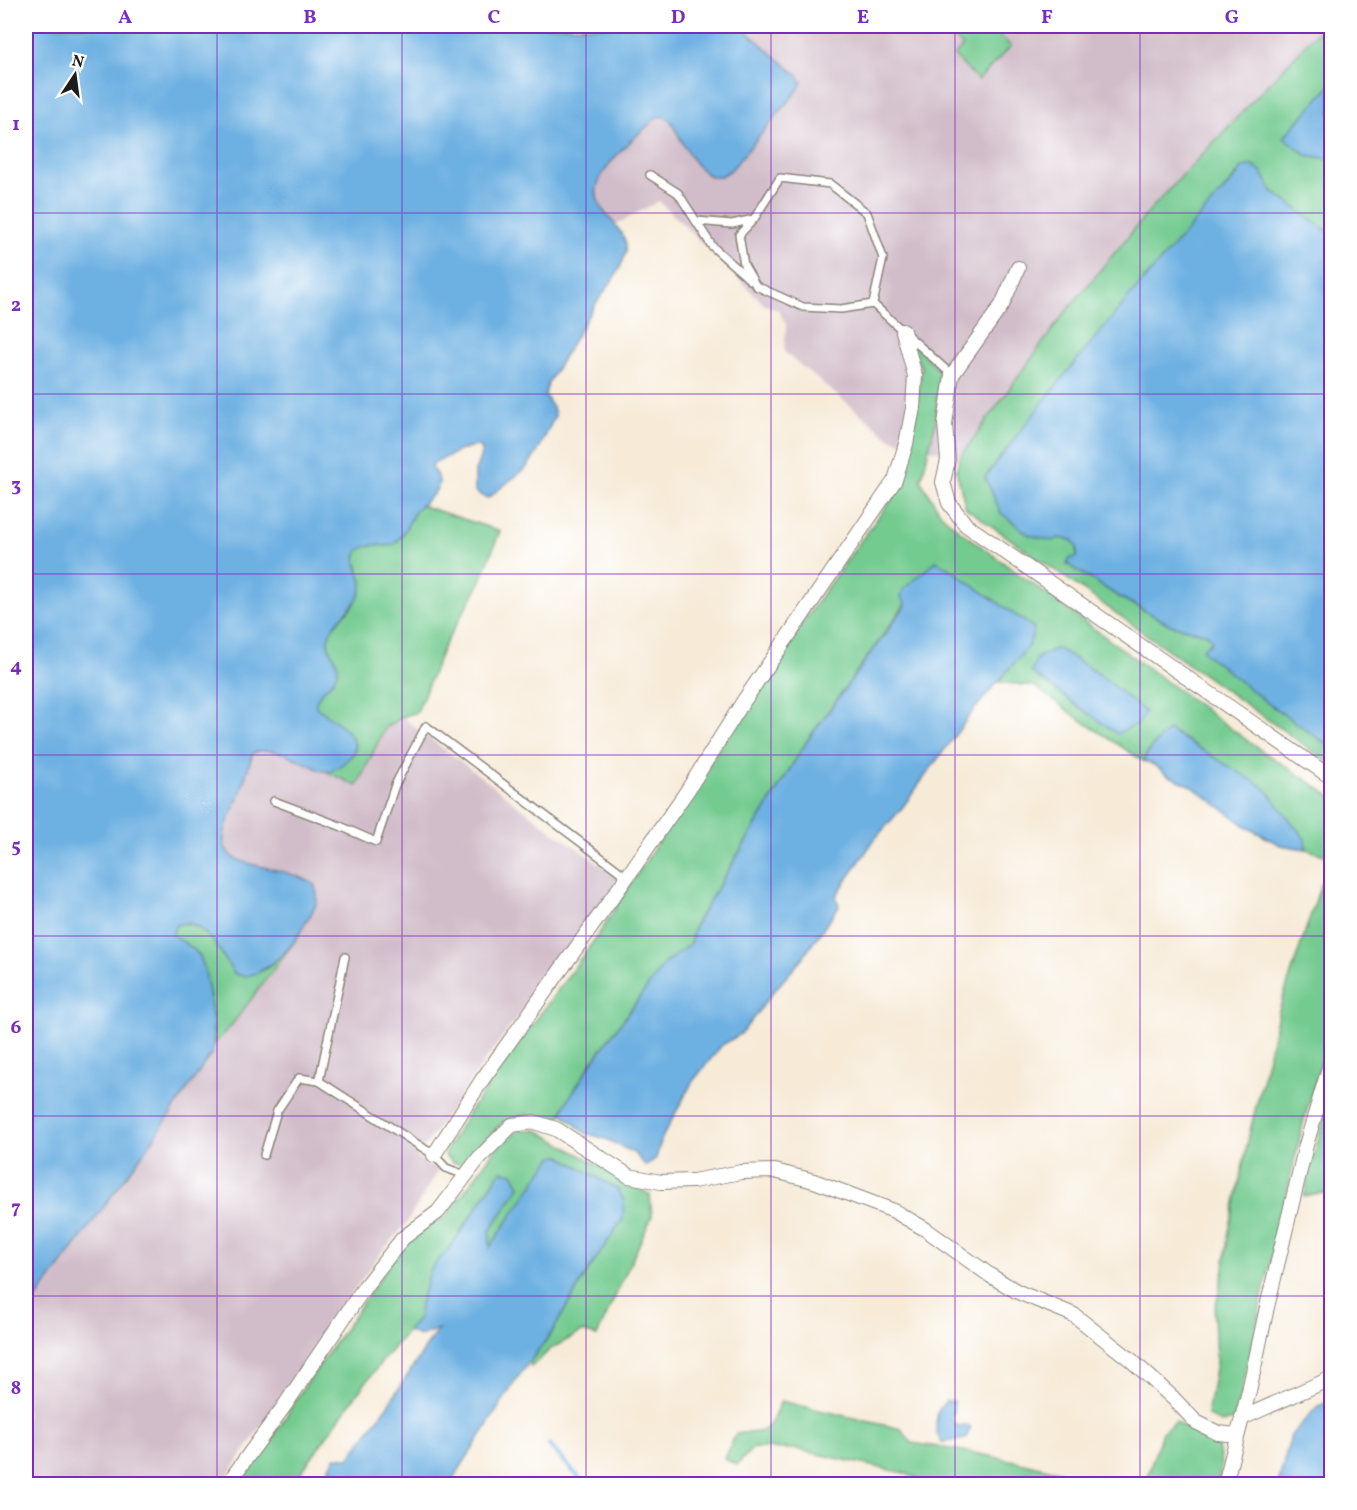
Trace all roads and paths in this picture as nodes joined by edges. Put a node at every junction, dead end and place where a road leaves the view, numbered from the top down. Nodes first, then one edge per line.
1 (650, 175) dead end
2 (754, 219) junction
3 (696, 221) junction
4 (1018, 268) dead end
5 (756, 286) junction
6 (873, 304) junction
7 (903, 331) junction
8 (952, 375) junction
9 (1332, 778) edge
10 (274, 801) dead end
11 (627, 877) junction
12 (345, 957) dead end
13 (1332, 1058) edge
14 (319, 1082) junction
15 (264, 1155) dead end
16 (434, 1155) junction
17 (465, 1175) junction
18 (1332, 1378) edge
19 (1242, 1418) junction
20 (1238, 1435) junction
21 (234, 1475) dead end
22 (1225, 1485) edge

1 - 3 lane
2 - 3 lane
2 - 5 lane
2 - 6 lane
3 - 5 lane
4 - 8 street
5 - 6 lane
6 - 7 lane
7 - 8 lane
7 - 11 street
8 - 9 street
10 - 11 lane
11 - 16 street
12 - 14 lane
13 - 19 street
14 - 15 lane
14 - 16 lane
16 - 17 lane
17 - 20 street
17 - 21 street
18 - 19 street
19 - 20 street
20 - 22 street

